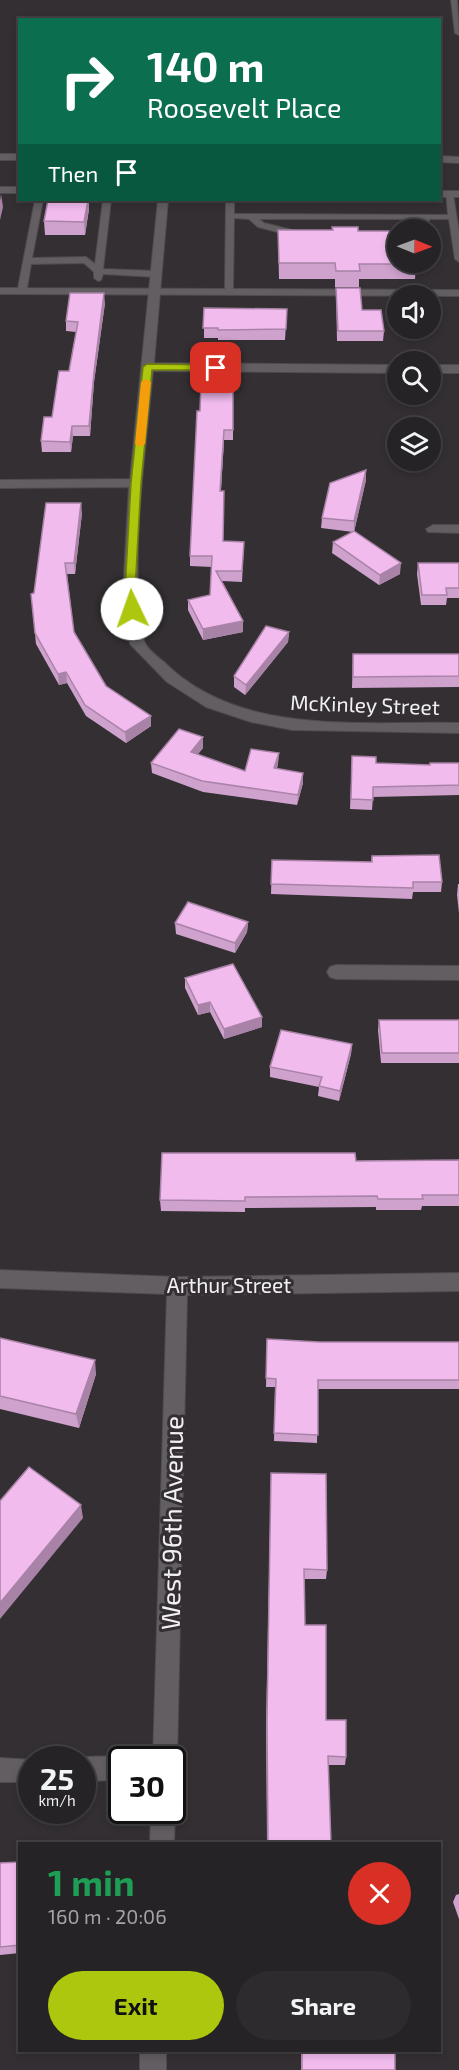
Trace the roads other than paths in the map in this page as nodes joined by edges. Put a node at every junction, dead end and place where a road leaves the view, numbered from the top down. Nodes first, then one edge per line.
1 (454, 0) edge
2 (459, 33) edge
3 (0, 157) edge
4 (18, 157) edge
5 (441, 159) edge
6 (459, 159) edge
7 (0, 190) edge
8 (18, 190) edge
9 (449, 194) edge
10 (39, 201) edge
11 (107, 201) edge
12 (163, 201) edge
13 (230, 201) edge
14 (230, 216) junction
15 (251, 216) junction
16 (427, 217) joint
17 (452, 217) junction
18 (311, 235) edge
19 (459, 259) edge
20 (28, 261) junction
21 (99, 271) junction
22 (156, 274) junction
23 (229, 290) junction
24 (0, 291) edge
25 (22, 291) junction
26 (156, 291) junction
27 (96, 292) junction
28 (459, 293) edge
29 (147, 367) junction
30 (387, 369) edge
31 (441, 369) edge
32 (459, 369) edge
33 (136, 483) junction
34 (0, 484) edge
35 (433, 529) dead end
36 (459, 529) edge
37 (459, 728) edge
38 (336, 972) dead end
39 (459, 973) edge
40 (0, 1279) edge
41 (459, 1281) edge
42 (177, 1286) junction
43 (165, 1746) edge
44 (0, 1770) edge
45 (18, 1770) edge
46 (163, 1824) edge
47 (162, 1842) edge
48 (153, 2052) edge
49 (153, 2070) edge

1 - 2 lane
3 - 4 street
5 - 6 street
7 - 8 street
9 - 17 lane
10 - 20 lane
11 - 21 lane
12 - 22 street
13 - 14 lane
14 - 15 lane
14 - 23 lane
15 - 16 lane
15 - 18 lane
16 - 17 lane
17 - 19 lane
20 - 21 lane
20 - 25 lane
21 - 22 lane
21 - 27 lane
22 - 26 street
23 - 26 lane
23 - 28 lane
24 - 25 lane
25 - 27 lane
26 - 27 lane
26 - 29 street
29 - 30 street
29 - 33 street
31 - 32 street
33 - 34 street
33 - 37 street, McKinley Street
35 - 36 street
38 - 39 street
40 - 42 street, Arthur Street
41 - 42 street, Arthur Street
42 - 43 street, West 96th Avenue
44 - 45 street
46 - 47 street
48 - 49 street

